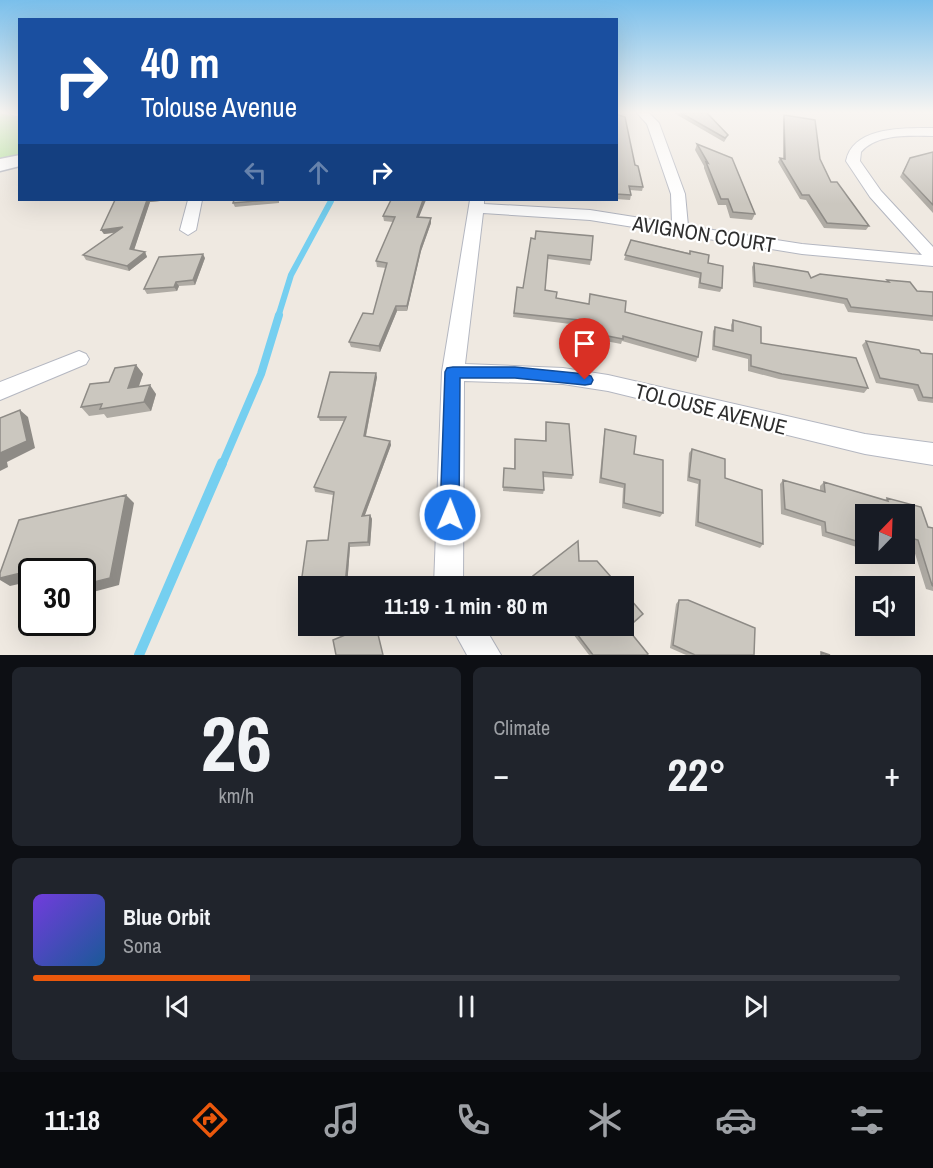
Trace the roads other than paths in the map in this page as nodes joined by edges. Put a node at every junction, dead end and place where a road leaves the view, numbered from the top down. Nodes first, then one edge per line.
1 (660, 144) edge
2 (862, 144) edge
3 (18, 160) edge
4 (0, 165) edge
5 (195, 201) edge
6 (476, 204) edge
7 (188, 230) dead end
8 (680, 230) junction
9 (933, 259) edge
10 (79, 359) dead end
11 (453, 372) junction
12 (0, 391) edge
13 (933, 454) edge
14 (448, 576) edge
15 (473, 636) edge
16 (485, 655) edge

1 - 8 street
2 - 9 street
3 - 4 street
5 - 7 street
6 - 8 street, AVIGNON COURT
6 - 11 street
8 - 9 street, AVIGNON COURT
10 - 12 street
11 - 13 street, TOLOUSE AVENUE
11 - 14 street
15 - 16 street

